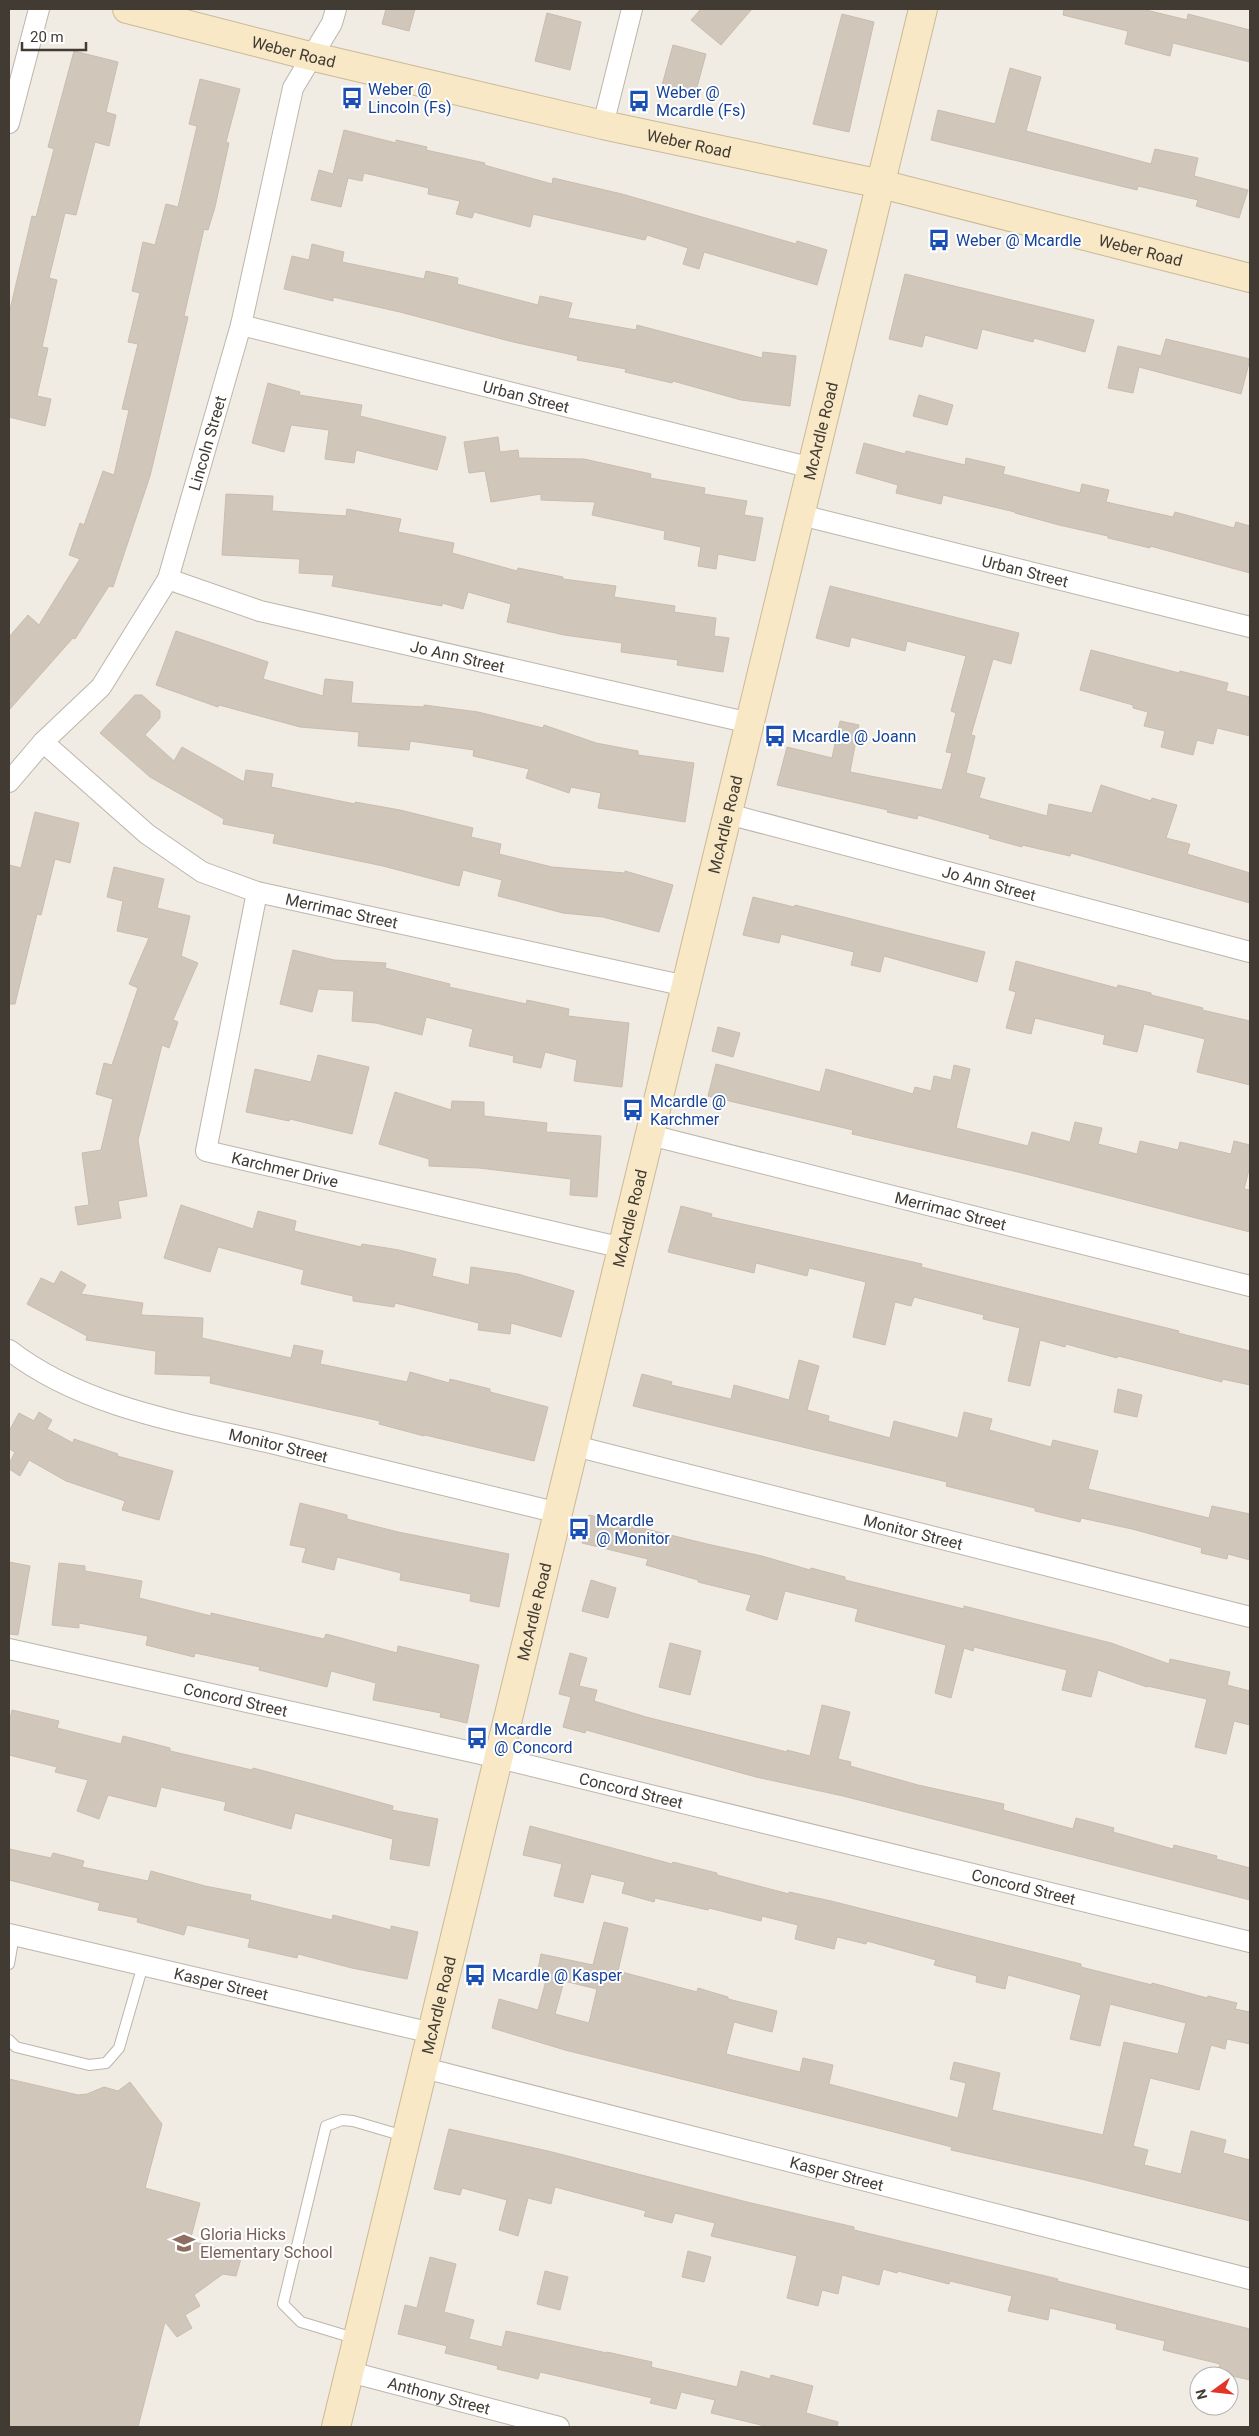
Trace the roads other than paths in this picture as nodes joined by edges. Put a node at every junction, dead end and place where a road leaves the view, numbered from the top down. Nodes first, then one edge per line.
1 (39, 9) edge
2 (127, 9) edge
3 (336, 9) edge
4 (632, 9) edge
5 (923, 9) edge
6 (310, 56) junction
7 (9, 123) edge
8 (604, 125) junction
9 (881, 184) junction
10 (1250, 278) edge
11 (241, 325) junction
12 (812, 468) junction
13 (800, 515) junction
14 (168, 579) junction
15 (1250, 627) edge
16 (750, 723) junction
17 (43, 742) junction
18 (9, 782) edge
19 (728, 814) junction
20 (257, 892) junction
21 (1250, 952) edge
22 (686, 986) junction
23 (650, 1135) junction
24 (623, 1248) junction
25 (1250, 1286) edge
26 (9, 1350) edge
27 (575, 1446) junction
28 (558, 1513) junction
29 (1250, 1617) edge
30 (9, 1649) edge
31 (499, 1758) junction
32 (11, 1934) edge
33 (1250, 1942) edge
34 (9, 1964) edge
35 (143, 1965) junction
36 (432, 2033) junction
37 (9, 2040) edge
38 (424, 2068) junction
39 (407, 2137) junction
40 (1250, 2279) edge
41 (358, 2339) junction
42 (350, 2372) junction
43 (336, 2427) edge
44 (559, 2427) edge

1 - 7 street
2 - 6 main road, Weber Road
3 - 6 street, Lincoln Street
4 - 8 street
5 - 9 main road, McArdle Road
6 - 8 main road, Weber Road
6 - 11 street, Lincoln Street
8 - 9 main road, Weber Road
9 - 10 main road, Weber Road
9 - 12 main road, McArdle Road
11 - 12 street, Urban Street
11 - 14 street, Lincoln Street
12 - 13 main road, McArdle Road
13 - 15 street, Urban Street
13 - 16 main road, McArdle Road
14 - 16 street, Jo Ann Street
14 - 17 street, Lincoln Street
16 - 19 main road, McArdle Road
17 - 18 street, Lincoln Street
17 - 20 street, Merrimac Street
19 - 21 street, Jo Ann Street
19 - 22 main road, McArdle Road
20 - 22 street, Merrimac Street
20 - 24 street, Karchmer Drive
22 - 23 main road, McArdle Road
23 - 24 main road, McArdle Road
23 - 25 street, Merrimac Street
24 - 27 main road, McArdle Road
26 - 28 street, Monitor Street
27 - 28 main road, McArdle Road
27 - 29 street, Monitor Street
28 - 31 main road, McArdle Road
30 - 31 street, Concord Street
31 - 33 street, Concord Street
31 - 36 main road, McArdle Road
32 - 34 lane
32 - 35 street, Kasper Street
35 - 36 street, Kasper Street
35 - 37 lane
36 - 38 main road, McArdle Road
38 - 39 main road, McArdle Road
38 - 40 street, Kasper Street
39 - 41 main road, McArdle Road
39 - 41 lane
41 - 42 main road, McArdle Road
42 - 43 main road, McArdle Road
42 - 44 street, Anthony Street

